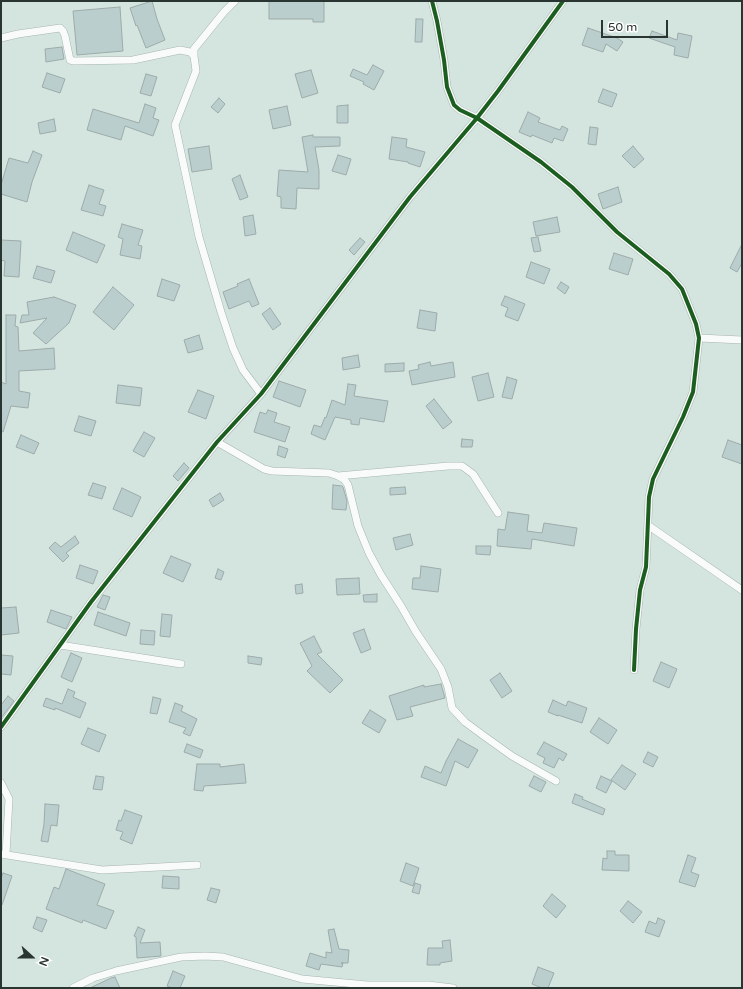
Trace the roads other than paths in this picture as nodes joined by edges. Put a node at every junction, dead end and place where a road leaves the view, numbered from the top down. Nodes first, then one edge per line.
1 (235, 1) edge
2 (432, 1) edge
3 (564, 1) edge
4 (1, 38) edge
5 (194, 56) junction
6 (477, 118) junction
7 (699, 338) junction
8 (742, 340) edge
9 (261, 394) junction
10 (217, 442) junction
11 (338, 476) junction
12 (498, 513) dead end
13 (648, 526) junction
14 (742, 590) edge
15 (60, 645) junction
16 (181, 664) dead end
17 (634, 670) dead end
18 (1, 727) edge
19 (556, 781) dead end
20 (1, 783) edge
21 (4, 854) edge
22 (198, 865) dead end
23 (73, 988) edge
24 (454, 988) edge

1 - 5 street
2 - 6 street
3 - 6 street
4 - 5 street
5 - 9 street
6 - 7 street
6 - 9 street
7 - 8 street
7 - 13 street
9 - 10 street
10 - 11 street
10 - 15 street
11 - 12 street
11 - 19 street
13 - 14 street
13 - 17 street
15 - 16 street
15 - 18 street
20 - 21 street
21 - 22 street
23 - 24 street

